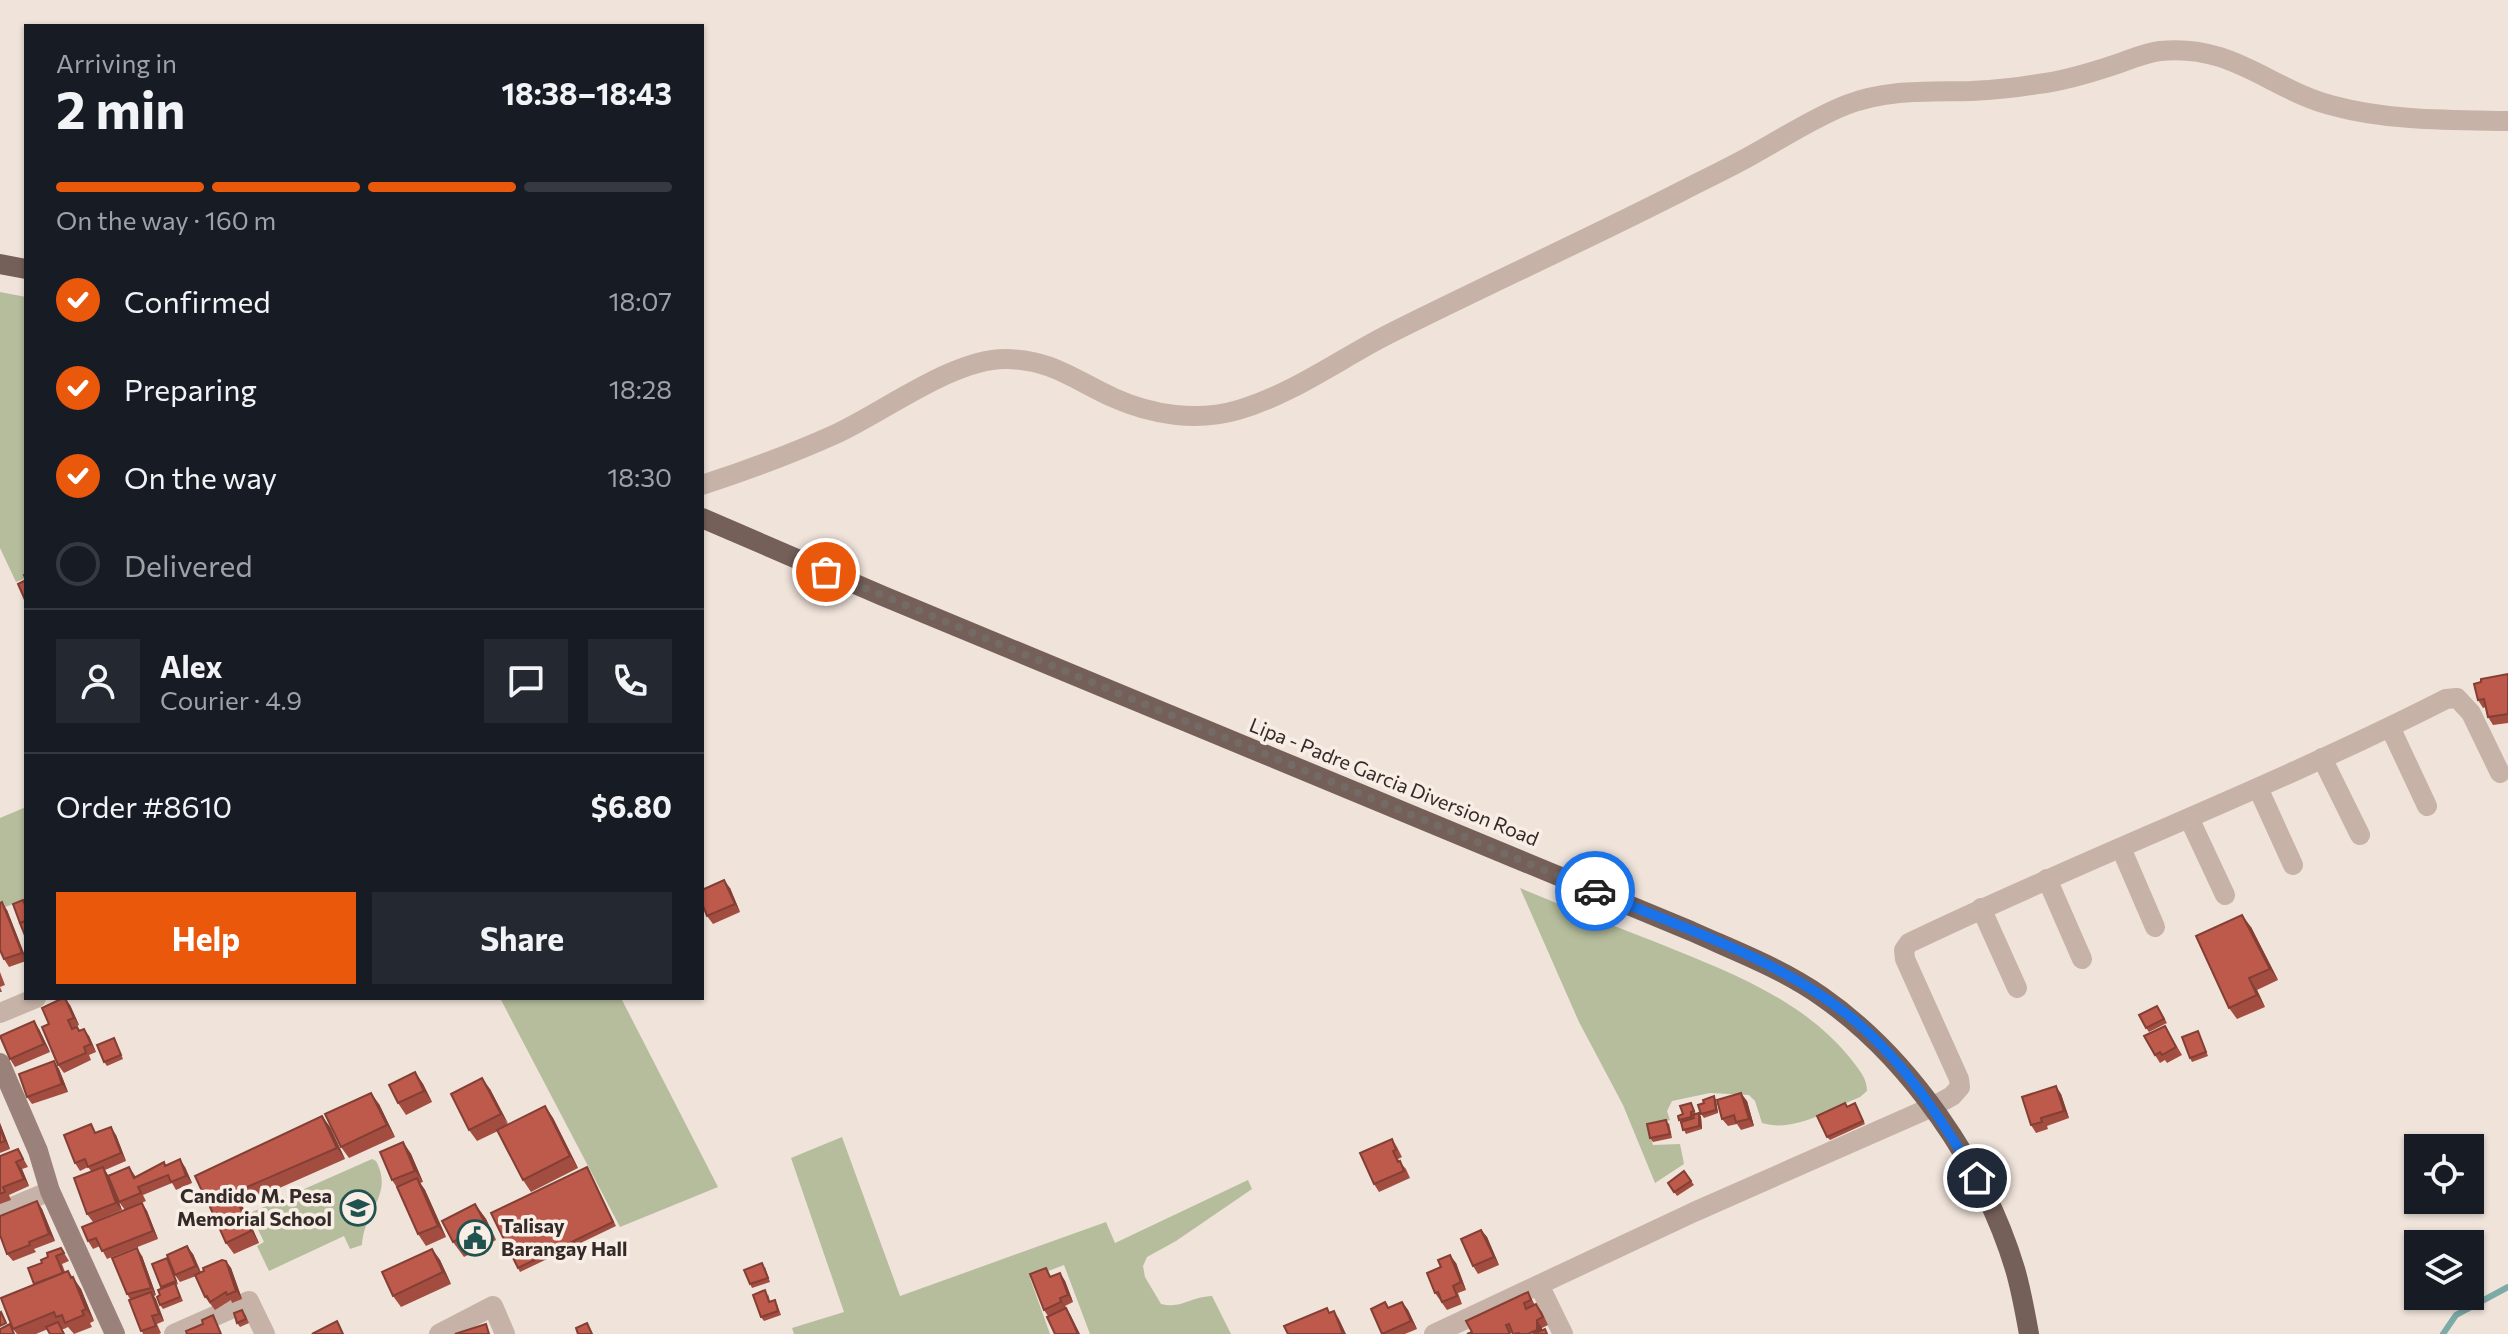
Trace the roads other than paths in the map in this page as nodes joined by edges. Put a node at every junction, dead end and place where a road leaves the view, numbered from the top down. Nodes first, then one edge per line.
1 (2508, 121) edge
2 (0, 264) edge
3 (24, 269) edge
4 (704, 484) edge
5 (704, 519) edge
6 (2390, 727) junction
7 (2322, 758) junction
8 (2500, 773) dead end
9 (2258, 788) junction
10 (2427, 806) dead end
11 (2189, 818) junction
12 (2360, 835) dead end
13 (2121, 848) junction
14 (2293, 865) dead end
15 (2047, 879) junction
16 (2225, 895) dead end
17 (1981, 908) junction
18 (2155, 927) dead end
19 (2082, 959) dead end
20 (2017, 988) dead end
21 (31, 1000) edge
22 (0, 1013) edge
23 (0, 1063) edge
24 (1932, 1107) junction
25 (50, 1191) junction
26 (0, 1212) edge
27 (1539, 1285) junction
28 (115, 1334) edge
29 (174, 1334) edge
30 (265, 1334) edge
31 (439, 1334) edge
32 (505, 1334) edge
33 (1434, 1334) edge
34 (1563, 1334) edge
35 (2029, 1334) edge

1 - 4 street
2 - 3 main road
5 - 24 main road, Lipa - Padre Garcia Diversion Road
6 - 7 street
6 - 8 street
6 - 10 street
7 - 9 street
7 - 12 street
9 - 11 street
9 - 14 street
11 - 13 street
11 - 16 street
13 - 15 street
13 - 18 street
15 - 17 street
15 - 19 street
17 - 20 street
17 - 24 street
21 - 22 street
23 - 25 street
24 - 27 street
24 - 35 main road, Lipa - Padre Garcia Diversion Road
25 - 26 street
25 - 28 street
27 - 33 street
27 - 34 street
29 - 30 street
31 - 32 street

